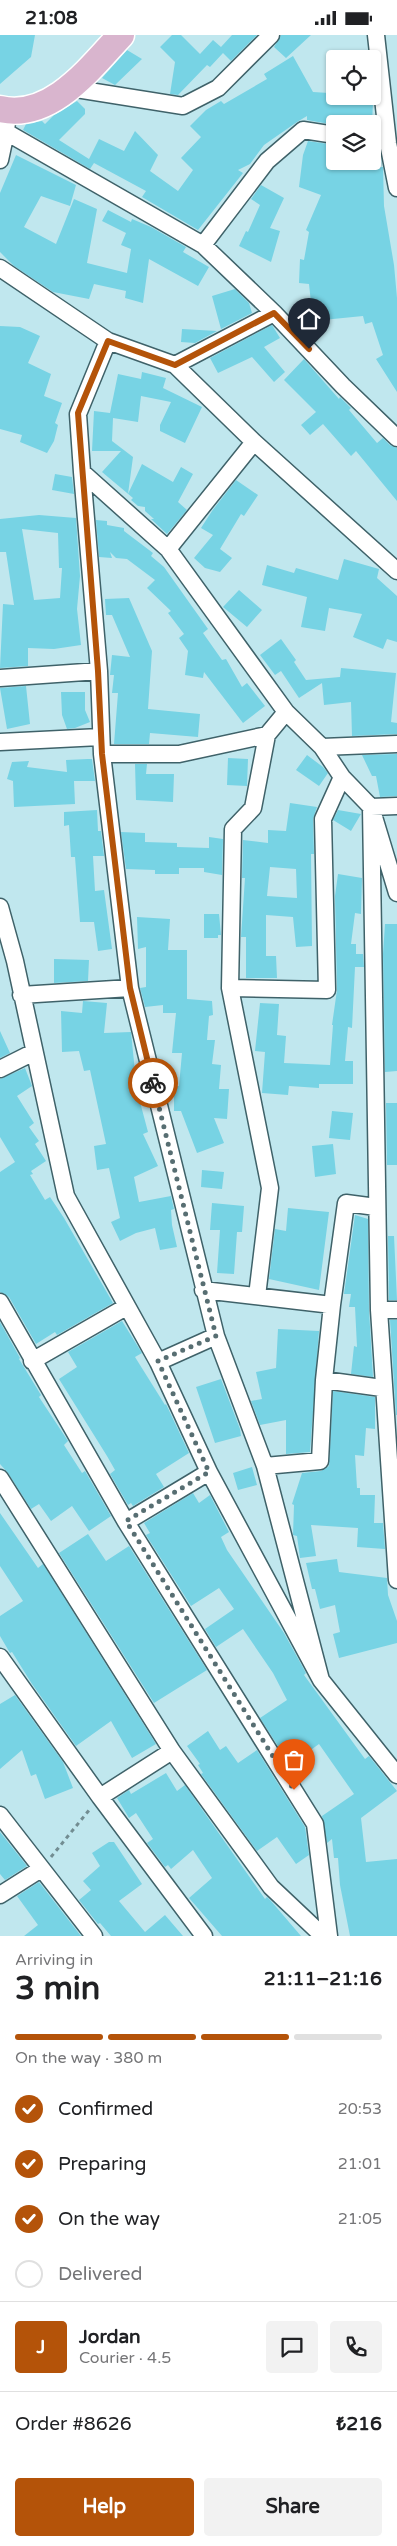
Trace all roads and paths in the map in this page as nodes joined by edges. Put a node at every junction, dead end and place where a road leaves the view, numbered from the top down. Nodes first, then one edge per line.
1 (99, 35) edge
2 (121, 35) edge
3 (270, 35) edge
4 (376, 35) edge
5 (382, 84) junction
6 (70, 88) junction
7 (397, 96) edge
8 (381, 115) edge
9 (5, 117) edge
10 (326, 134) edge
11 (381, 144) edge
12 (0, 160) edge
13 (397, 188) edge
14 (203, 245) junction
15 (0, 268) edge
16 (274, 313) junction
17 (108, 341) junction
18 (175, 365) junction
19 (397, 437) edge
20 (254, 442) junction
21 (82, 472) junction
22 (168, 549) junction
23 (397, 571) edge
24 (98, 671) junction
25 (0, 678) edge
26 (286, 712) junction
27 (268, 735) junction
28 (100, 737) junction
29 (0, 742) edge
30 (397, 744) edge
31 (322, 747) junction
32 (102, 754) junction
33 (342, 777) junction
34 (371, 807) junction
35 (397, 807) edge
36 (397, 893) edge
37 (0, 907) edge
38 (7, 964) edge
39 (130, 988) junction
40 (230, 988) junction
41 (21, 995) junction
42 (34, 1052) junction
43 (0, 1069) edge
44 (376, 1207) junction
45 (203, 1290) junction
46 (257, 1296) junction
47 (0, 1302) edge
48 (332, 1305) junction
49 (126, 1307) junction
50 (379, 1310) junction
51 (397, 1310) edge
52 (216, 1336) junction
53 (32, 1361) junction
54 (158, 1361) junction
55 (324, 1380) junction
56 (382, 1388) junction
57 (265, 1466) junction
58 (209, 1472) junction
59 (0, 1477) edge
60 (394, 1484) edge
61 (126, 1521) junction
62 (397, 1580) edge
63 (0, 1657) edge
64 (321, 1679) junction
65 (172, 1751) junction
66 (397, 1775) edge
67 (100, 1797) junction
68 (0, 1815) edge
69 (41, 1869) junction
70 (0, 1895) edge
71 (94, 1936) edge
72 (204, 1936) edge
73 (323, 1936) edge
74 (329, 1936) edge

1 - 9 main road
2 - 6 main road
3 - 6 street
4 - 5 street
5 - 7 street
5 - 8 street
6 - 9 main road
9 - 12 street
9 - 14 street
10 - 14 street
11 - 13 street
14 - 16 street
15 - 17 street
16 - 18 street
16 - 19 street
17 - 18 street
17 - 21 street
18 - 20 street
20 - 22 street
20 - 23 street
21 - 22 street
21 - 24 street
22 - 26 street
24 - 25 street
24 - 28 street
26 - 27 street
26 - 31 street
27 - 32 street
27 - 40 street
28 - 29 street
28 - 32 street
30 - 31 street
31 - 33 street
32 - 39 street
33 - 34 street
33 - 40 street
34 - 35 street
34 - 36 street
34 - 44 street
37 - 38 street
38 - 41 street
39 - 41 street
39 - 45 street
40 - 46 street
41 - 42 street
42 - 43 street
42 - 49 street
44 - 48 street
44 - 50 street
45 - 46 street
45 - 52 street
46 - 48 street
47 - 53 street
48 - 55 street
49 - 53 street
49 - 54 street
50 - 51 street
50 - 56 street
52 - 54 street
52 - 57 street
53 - 61 street
54 - 58 street
55 - 56 street
55 - 57 street
56 - 60 street
57 - 64 street
58 - 61 street
58 - 64 street
59 - 65 street
60 - 62 street
61 - 74 street
63 - 67 street
64 - 66 street
65 - 67 street
65 - 73 street
67 - 69 path
67 - 72 street
68 - 69 street
69 - 70 street
69 - 71 street

